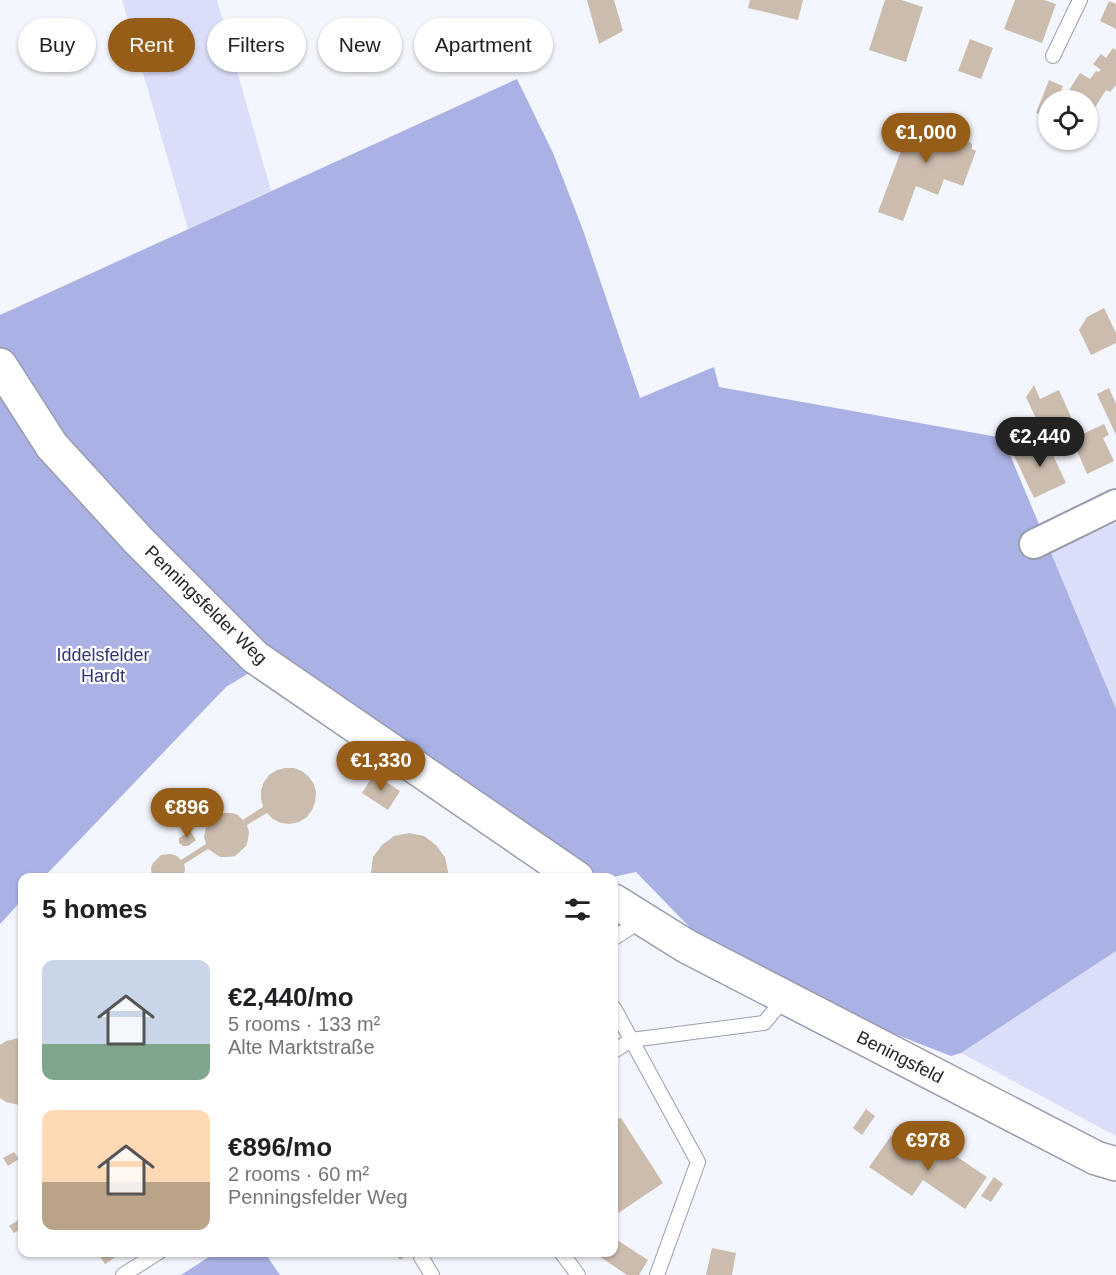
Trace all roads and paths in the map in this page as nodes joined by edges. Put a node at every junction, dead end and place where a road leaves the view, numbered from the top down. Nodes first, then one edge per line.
1 (1080, 0) edge
2 (1053, 56) dead end
3 (0, 365) edge
4 (1116, 504) edge
5 (1034, 544) dead end
6 (570, 873) edge
7 (618, 903) edge
8 (643, 919) junction
9 (618, 935) edge
10 (785, 998) junction
11 (618, 1016) edge
12 (631, 1040) junction
13 (618, 1048) edge
14 (1116, 1164) edge
15 (151, 1257) edge
16 (421, 1257) dead end
17 (565, 1257) edge
18 (123, 1275) edge
19 (432, 1275) edge
20 (578, 1275) edge
21 (657, 1275) edge

1 - 2 lane
3 - 6 street, Penningsfelder Weg
4 - 5 street
7 - 8 street
8 - 9 lane
8 - 10 street, Beningsfeld
10 - 12 lane
10 - 14 street, Beningsfeld
11 - 12 lane
12 - 13 lane
12 - 21 lane
15 - 18 lane
16 - 19 lane
17 - 20 lane

